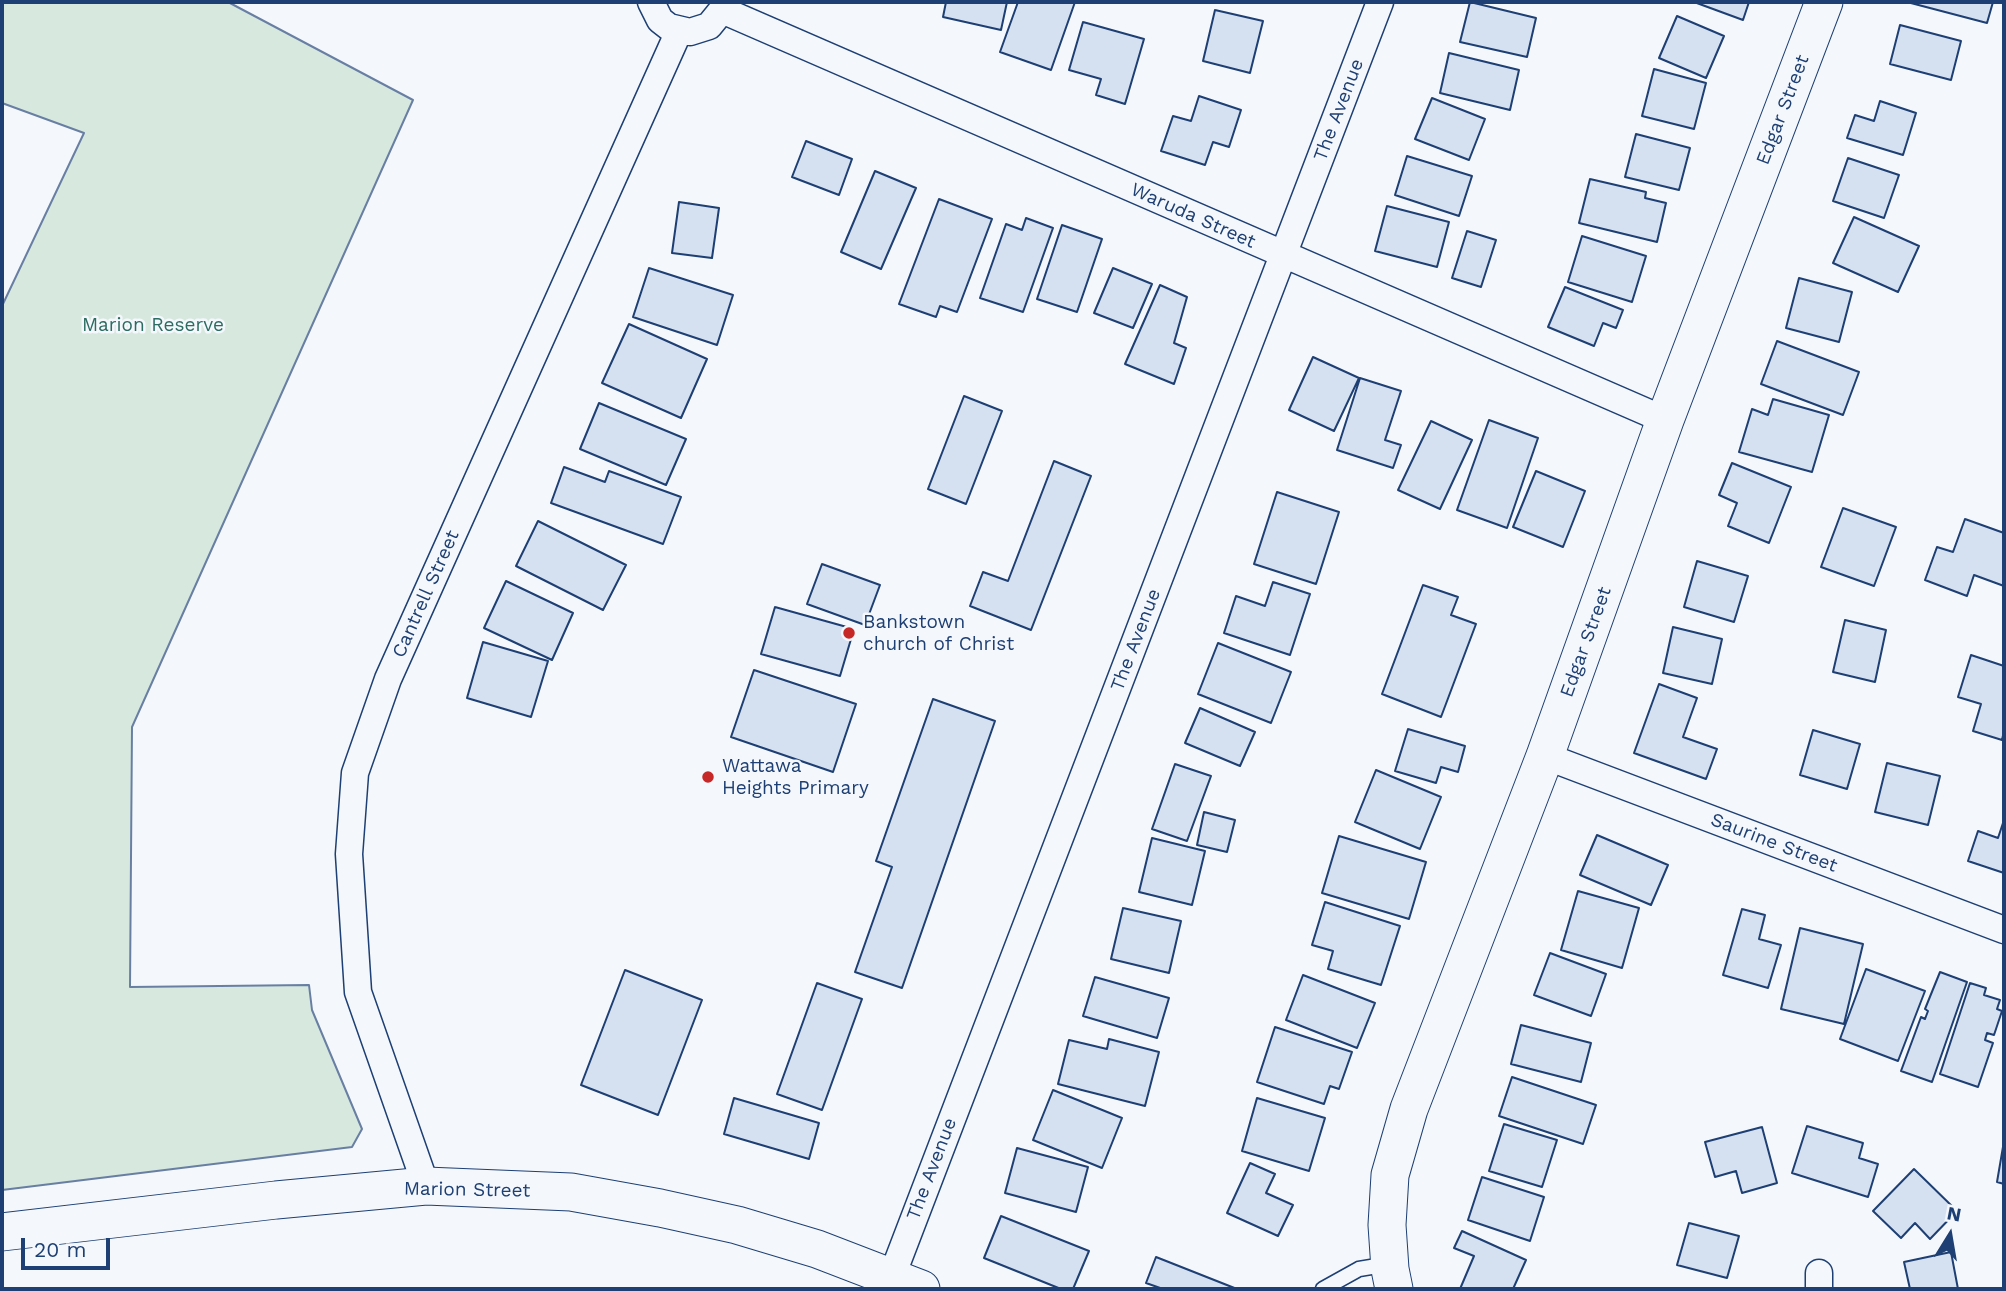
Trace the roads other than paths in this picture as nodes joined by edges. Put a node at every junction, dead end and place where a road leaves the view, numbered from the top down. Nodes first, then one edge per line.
1 (651, 2) edge
2 (1380, 2) edge
3 (1824, 2) edge
4 (723, 6) edge
5 (679, 31) junction
6 (1283, 256) junction
7 (1665, 420) junction
8 (1545, 756) junction
9 (2004, 930) edge
10 (426, 1185) junction
11 (2, 1232) edge
12 (1392, 1277) edge
13 (900, 1285) edge
14 (1323, 1289) edge

1 - 5 street
2 - 6 street, The Avenue
3 - 7 main road, Edgar Street
4 - 5 street
4 - 6 street, Waruda Street
5 - 10 street, Cantrell Street
6 - 7 street, Waruda Street
6 - 13 street, The Avenue
7 - 8 main road, Edgar Street
8 - 9 street, Saurine Street
8 - 12 main road, Edgar Street
10 - 11 main road, Marion Street
10 - 13 main road, Marion Street
12 - 14 lane

